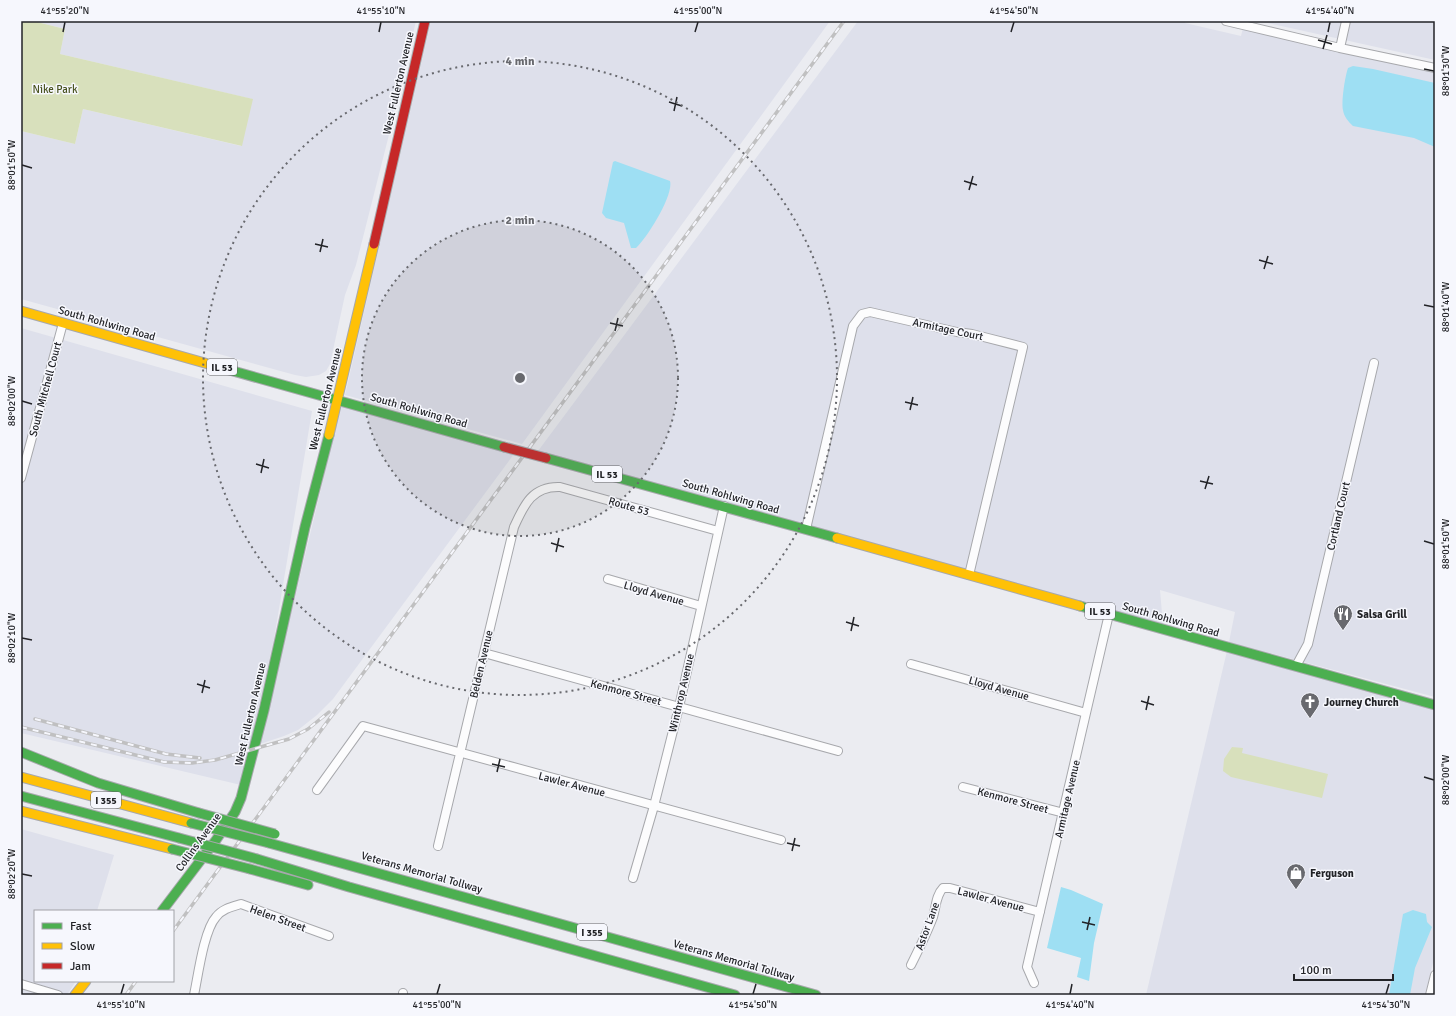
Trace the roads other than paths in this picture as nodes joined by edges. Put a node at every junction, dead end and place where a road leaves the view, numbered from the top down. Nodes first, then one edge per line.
1 (425, 21) edge
2 (1226, 21) edge
3 (1346, 21) edge
4 (1340, 48) junction
5 (1435, 68) edge
6 (21, 311) edge
7 (63, 323) junction
8 (1374, 363) dead end
9 (338, 399) junction
10 (21, 478) edge
11 (540, 490) joint
12 (724, 506) junction
13 (806, 529) junction
14 (718, 531) junction
15 (969, 575) junction
16 (608, 580) dead end
17 (700, 606) junction
18 (1110, 614) junction
19 (484, 653) junction
20 (911, 664) dead end
21 (1296, 666) junction
22 (1435, 705) edge
23 (679, 707) junction
24 (1086, 713) junction
25 (838, 751) dead end
26 (21, 752) edge
27 (460, 753) junction
28 (21, 777) edge
29 (246, 782) joint
30 (963, 787) dead end
31 (317, 790) dead end
32 (21, 796) edge
33 (654, 806) junction
34 (21, 811) edge
35 (1064, 813) junction
36 (278, 835) dead end
37 (781, 840) dead end
38 (295, 841) dead end
39 (438, 846) dead end
40 (368, 869) junction
41 (633, 878) dead end
42 (943, 888) joint
43 (163, 910) edge
44 (438, 912) junction
45 (1040, 912) junction
46 (329, 936) dead end
47 (911, 965) dead end
48 (1435, 976) edge
49 (85, 982) edge
50 (1034, 983) dead end
51 (21, 984) edge
52 (58, 995) edge
53 (75, 995) edge
54 (194, 995) edge
55 (735, 995) edge
56 (816, 995) edge
57 (1430, 995) edge

1 - 9 main road, West Fullerton Avenue
2 - 4 street
3 - 4 street
4 - 5 street
6 - 7 main road, South Rohlwing Road / IL 53
7 - 9 main road, South Rohlwing Road / IL 53
7 - 10 street, South Mitchell Court
8 - 21 street, Cortland Court
9 - 12 main road, South Rohlwing Road / IL 53, bridge
9 - 29 main road, West Fullerton Avenue
11 - 14 street, Route 53
11 - 19 street, Belden Avenue
12 - 13 main road, South Rohlwing Road / IL 53
12 - 14 street, Winthrop Avenue
13 - 15 main road, South Rohlwing Road / IL 53
13 - 15 street, Armitage Court
14 - 17 street, Winthrop Avenue
15 - 18 main road, South Rohlwing Road / IL 53
16 - 17 street, Lloyd Avenue
17 - 23 street, Winthrop Avenue
18 - 21 main road, South Rohlwing Road / IL 53
18 - 24 street, Armitage Avenue
19 - 23 street, Kenmore Street
19 - 27 street, Belden Avenue
20 - 24 street, Lloyd Avenue
21 - 22 main road, South Rohlwing Road / IL 53
23 - 25 street, Kenmore Street
23 - 33 street, Winthrop Avenue
24 - 35 street, Armitage Avenue
26 - 36 main road, bridge
27 - 31 street, Lawler Avenue
27 - 33 street, Lawler Avenue
27 - 39 street, Belden Avenue
28 - 40 main road, Veterans Memorial Tollway / I 355, bridge
29 - 43 main road, Collins Avenue
30 - 35 street, Kenmore Street
32 - 44 main road, I 355, bridge
33 - 37 street, Lawler Avenue
33 - 41 street, Winthrop Avenue
34 - 44 main road, bridge
35 - 45 street, Armitage Avenue
38 - 40 main road
40 - 56 main road, Veterans Memorial Tollway / I 355
42 - 45 street, Lawler Avenue
42 - 47 street, Astor Lane
44 - 55 main road, I 355
45 - 50 street, Armitage Avenue
46 - 54 street, Helen Street
48 - 57 street
49 - 53 main road
51 - 52 street

